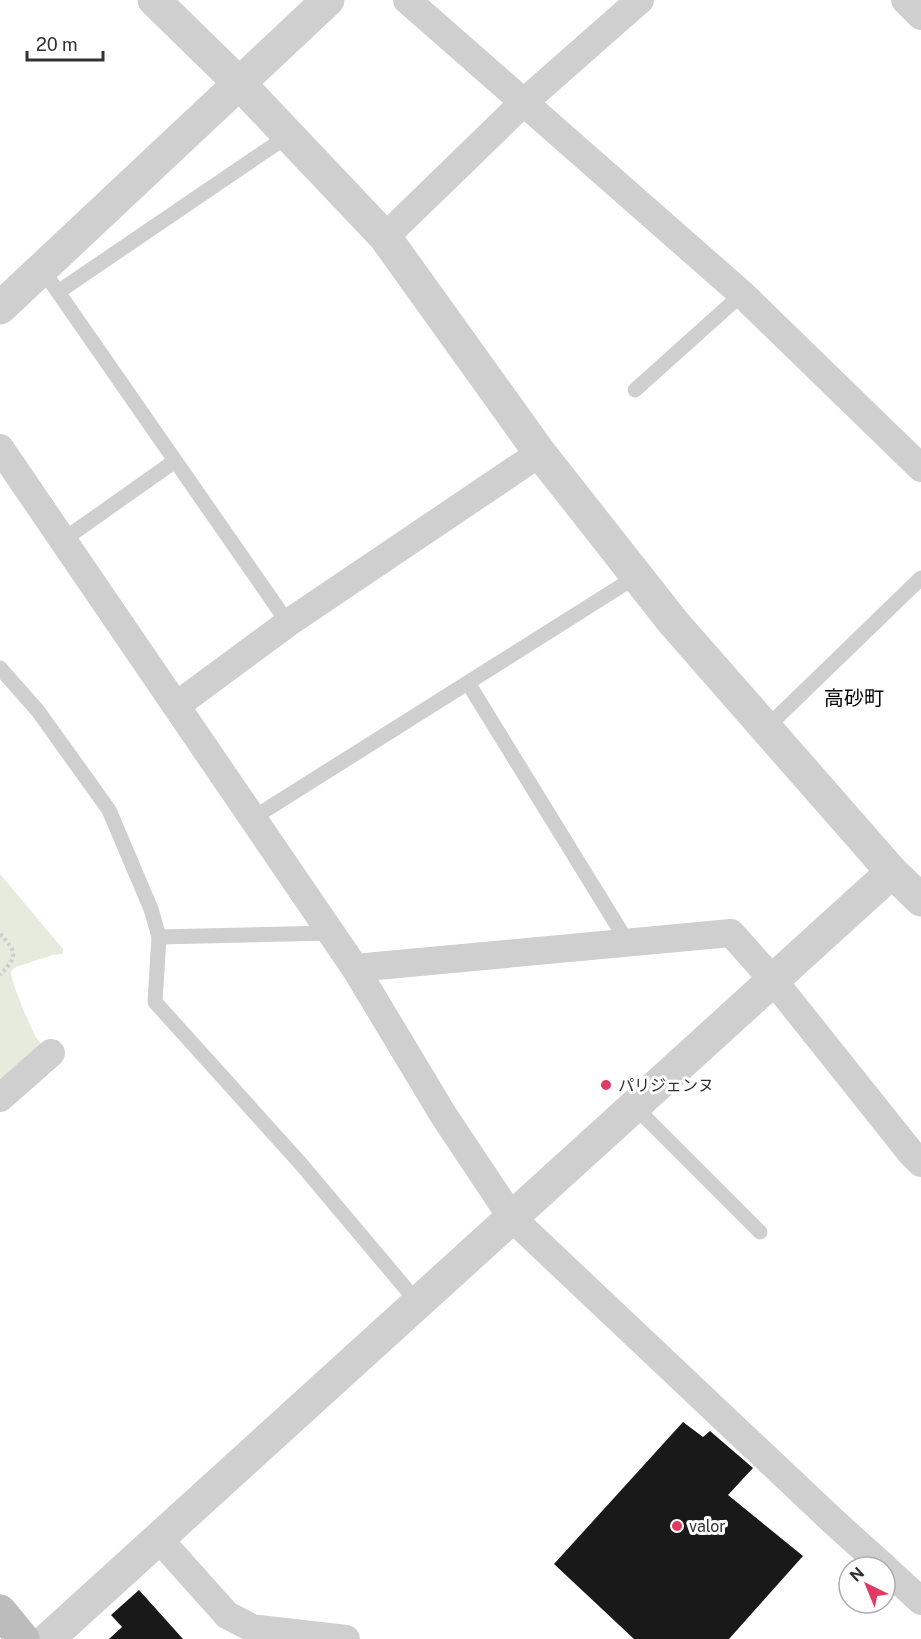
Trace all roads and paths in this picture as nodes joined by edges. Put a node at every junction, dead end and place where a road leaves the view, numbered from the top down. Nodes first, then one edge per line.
1 (154, 0) edge
2 (328, 0) edge
3 (407, 0) edge
4 (640, 0) edge
5 (905, 0) edge
6 (921, 16) edge
7 (239, 83) junction
8 (523, 103) junction
9 (289, 135) junction
10 (385, 237) junction
11 (50, 281) junction
12 (742, 294) junction
13 (0, 308) edge
14 (635, 390) dead end
15 (0, 448) edge
16 (540, 453) junction
17 (175, 461) junction
18 (921, 468) edge
19 (63, 540) junction
20 (637, 576) junction
21 (921, 578) edge
22 (288, 623) junction
23 (0, 668) edge
24 (468, 683) junction
25 (177, 705) junction
26 (766, 728) junction
27 (253, 818) junction
28 (892, 872) junction
29 (919, 895) edge
30 (332, 933) junction
31 (0, 934) edge
32 (159, 937) junction
33 (628, 943) junction
34 (355, 968) junction
35 (0, 975) edge
36 (772, 980) junction
37 (51, 1053) dead end
38 (0, 1098) edge
39 (634, 1106) junction
40 (921, 1163) edge
41 (512, 1218) junction
42 (760, 1232) dead end
43 (418, 1303) junction
44 (159, 1539) junction
45 (870, 1555) edge
46 (897, 1580) edge
47 (921, 1601) edge
48 (0, 1611) edge
49 (23, 1639) edge
50 (48, 1639) edge
51 (346, 1639) edge

1 - 7 street
2 - 7 street
3 - 8 street
4 - 8 street
5 - 6 street
7 - 9 street
7 - 11 street
8 - 10 street
8 - 12 street
9 - 10 street
9 - 11 lane
10 - 16 street
11 - 13 street
11 - 17 lane
12 - 14 lane
12 - 18 street
15 - 19 street
16 - 20 street
16 - 22 street
17 - 19 lane
17 - 22 lane
19 - 25 street
20 - 24 lane
20 - 26 street
21 - 26 lane
22 - 25 street
23 - 32 lane
24 - 27 lane
24 - 33 lane
25 - 27 street
26 - 28 street
27 - 30 street
28 - 29 street
28 - 36 street
30 - 32 lane
30 - 34 street
31 - 35 path
32 - 43 lane
33 - 34 street
33 - 36 street
34 - 41 street
36 - 39 street
36 - 40 street
37 - 38 street
39 - 41 street
39 - 42 lane
41 - 43 street
41 - 45 street
43 - 44 street
44 - 50 street
44 - 51 street
46 - 47 street
48 - 49 main road

